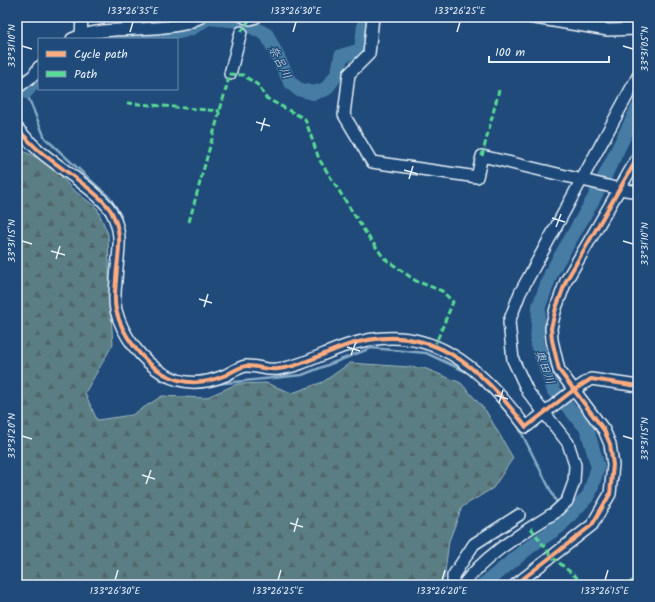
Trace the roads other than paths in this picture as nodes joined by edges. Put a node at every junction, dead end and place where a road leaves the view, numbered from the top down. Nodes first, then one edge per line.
1 (82, 17) edge
2 (201, 17) edge
3 (244, 17) edge
4 (256, 17) edge
5 (373, 17) edge
6 (529, 17) edge
7 (637, 25) edge
8 (241, 32) dead end
9 (77, 37) edge
10 (38, 68) edge
11 (230, 74) dead end
12 (638, 76) edge
13 (21, 86) edge
14 (17, 128) edge
15 (638, 157) edge
16 (585, 181) junction
17 (620, 189) junction
18 (638, 192) edge
19 (638, 386) edge
20 (573, 391) junction
21 (546, 412) junction
22 (519, 515) dead end
23 (453, 585) edge
24 (463, 585) edge
25 (516, 585) edge

1 - 9 street
2 - 9 street
3 - 4 street
5 - 16 street
6 - 7 street
8 - 11 street
10 - 13 street
12 - 16 street
14 - 21 street
15 - 17 street
16 - 17 street
16 - 21 street
17 - 18 street
17 - 20 street
19 - 20 street
20 - 21 street
20 - 25 street
21 - 24 street, bridge
22 - 23 street

